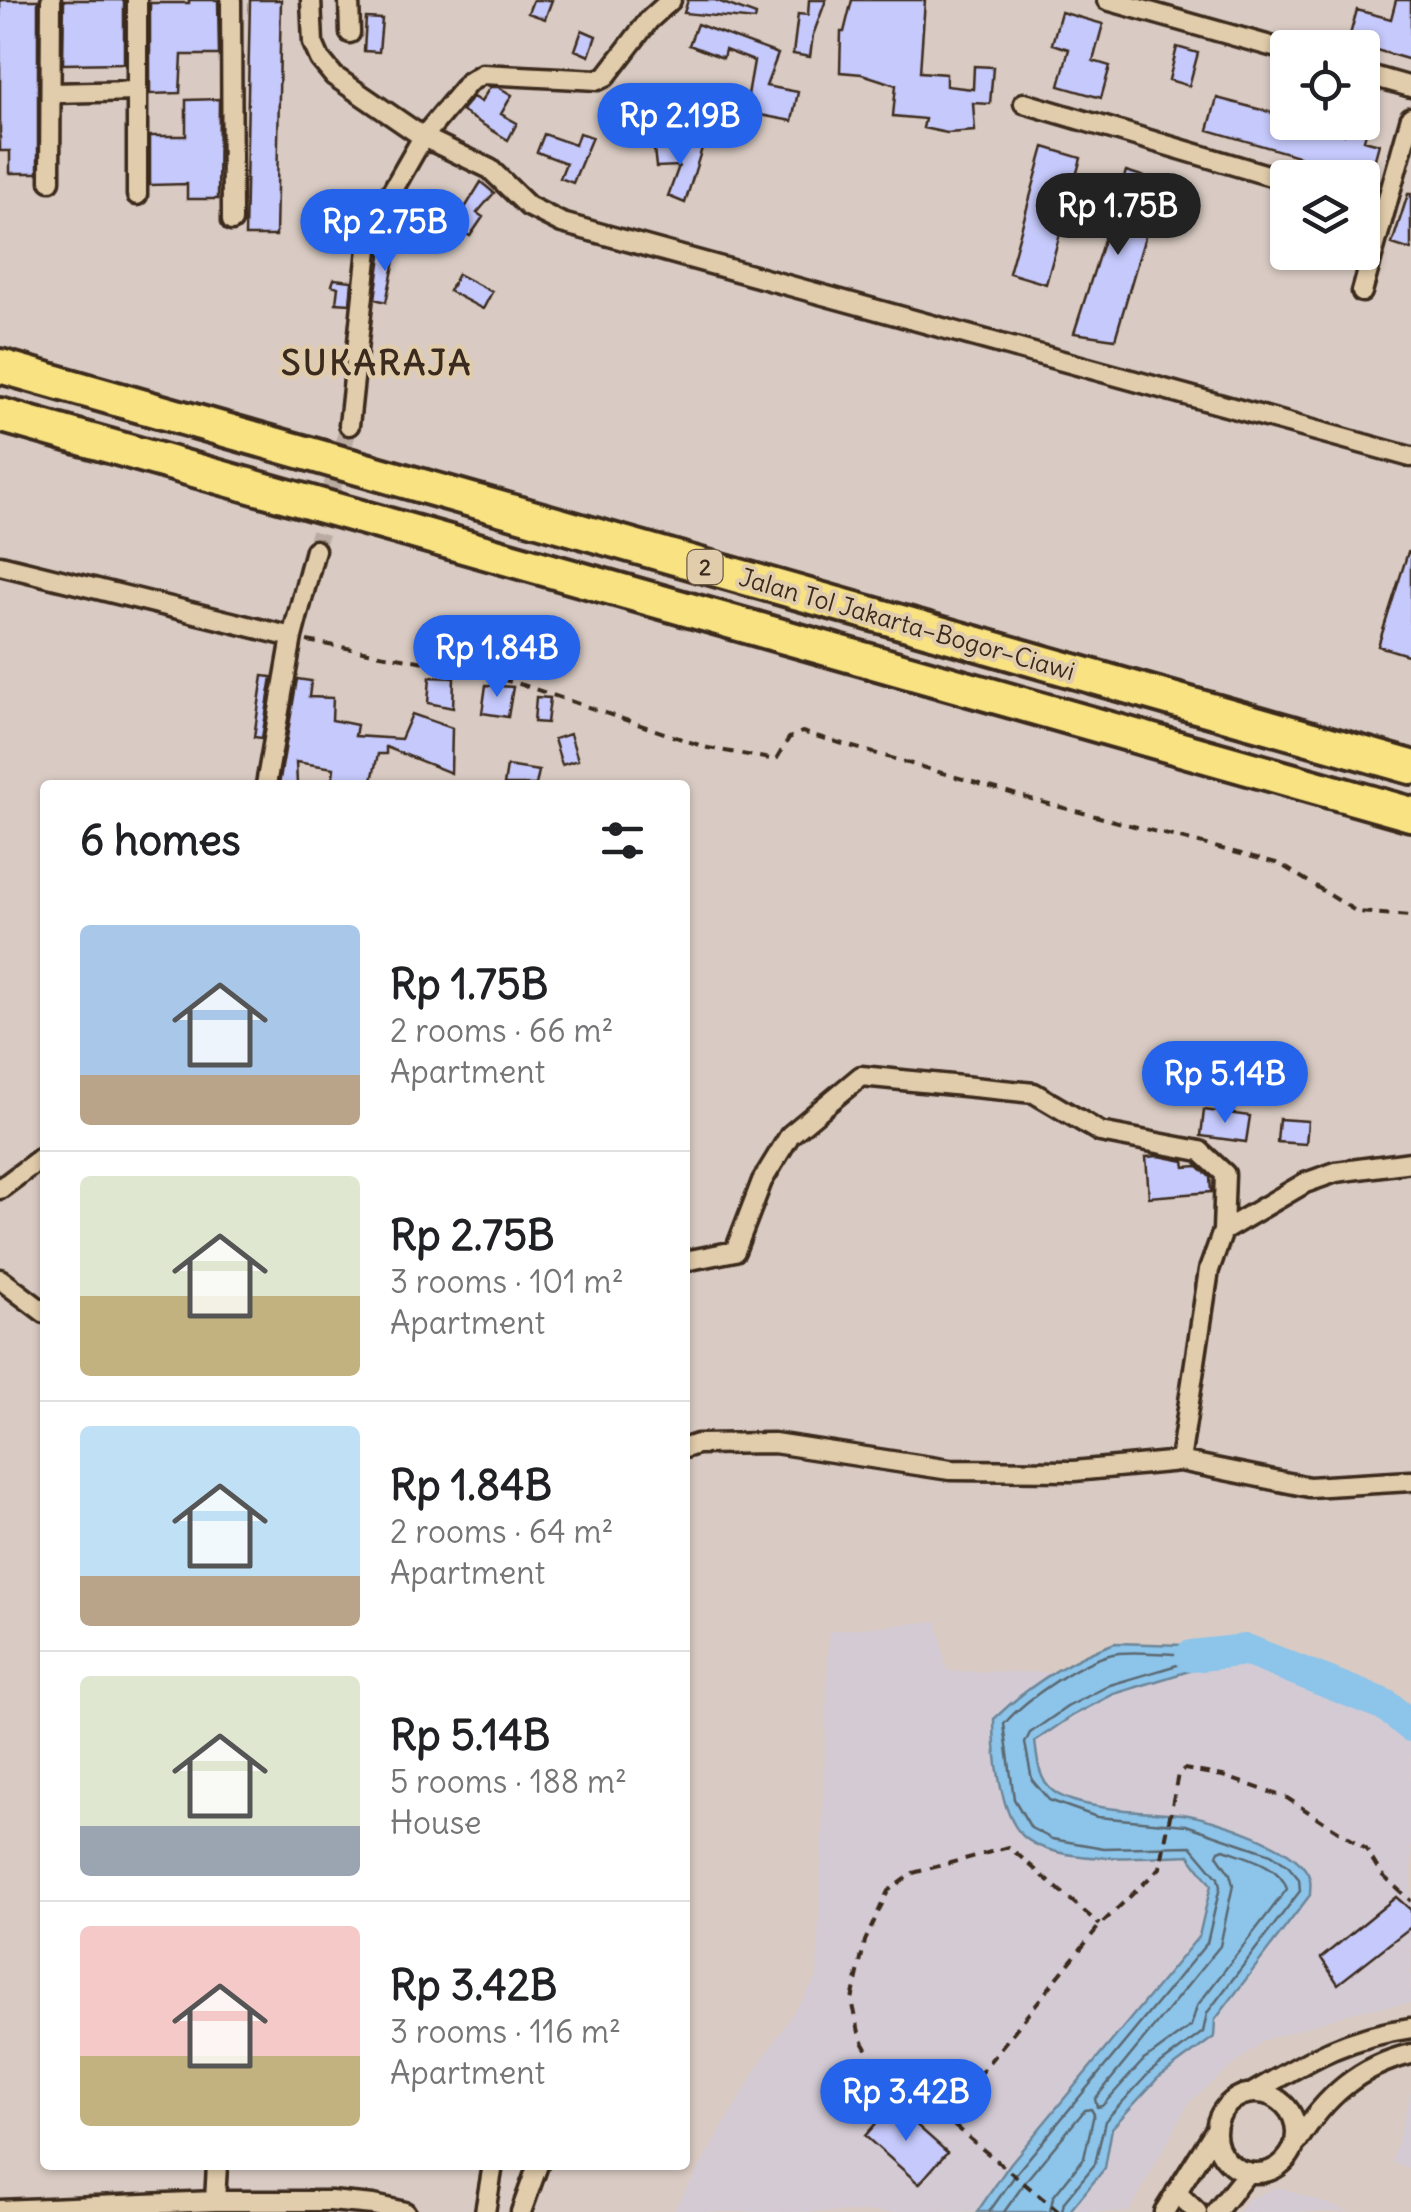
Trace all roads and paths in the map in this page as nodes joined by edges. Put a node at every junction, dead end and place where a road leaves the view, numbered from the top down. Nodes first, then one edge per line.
1 (51, 0) edge
2 (138, 0) edge
3 (231, 0) edge
4 (311, 0) edge
5 (349, 0) edge
6 (672, 0) edge
7 (1107, 0) edge
8 (350, 34) dead end
9 (1270, 47) edge
10 (1380, 78) edge
11 (1411, 87) edge
12 (136, 92) junction
13 (50, 93) junction
14 (1024, 103) dead end
15 (1411, 117) edge
16 (423, 138) junction
17 (1270, 177) edge
18 (50, 180) dead end
19 (138, 196) dead end
20 (1380, 209) edge
21 (1385, 210) junction
22 (232, 221) dead end
23 (1362, 292) dead end
24 (0, 366) edge
25 (0, 415) edge
26 (348, 425) tunnel mouth
27 (1411, 457) edge
28 (315, 550) tunnel mouth
29 (0, 565) edge
30 (292, 638) junction
31 (1411, 767) edge
32 (267, 780) edge
33 (1411, 814) edge
34 (1411, 916) edge
35 (40, 1158) edge
36 (1411, 1162) edge
37 (0, 1190) edge
38 (1223, 1231) junction
39 (690, 1259) edge
40 (0, 1279) edge
41 (40, 1309) edge
42 (690, 1446) edge
43 (1180, 1461) junction
44 (1411, 1482) edge
45 (1411, 1900) edge
46 (1100, 1925) junction
47 (1411, 2028) edge
48 (1411, 2054) edge
49 (1254, 2092) junction
50 (944, 2118) junction
51 (1216, 2129) junction
52 (1295, 2145) junction
53 (218, 2170) edge
54 (493, 2170) edge
55 (536, 2170) edge
56 (1248, 2172) junction
57 (1176, 2192) junction
58 (215, 2202) junction
59 (143, 2208) edge
60 (0, 2210) edge
61 (405, 2212) edge
62 (485, 2212) edge
63 (521, 2212) edge
64 (1059, 2212) edge
65 (1164, 2212) edge
66 (1196, 2212) edge
67 (1216, 2212) edge

1 - 13 street
2 - 12 street
3 - 22 street
4 - 16 street
5 - 8 street
6 - 16 street
7 - 9 street
10 - 11 street
12 - 13 street
12 - 19 street
13 - 18 street
14 - 17 street
15 - 21 street
16 - 26 street
16 - 27 street
20 - 21 street
21 - 23 street
24 - 31 highway, Jalan Tol Jakarta–Bogor–Ciawi / 2
25 - 33 highway, Jalan Tol Jakarta–Bogor–Ciawi / 2
28 - 30 street
29 - 30 street
30 - 32 street
30 - 34 path
35 - 37 street
36 - 38 street
38 - 39 street
38 - 43 street
40 - 41 street
42 - 43 street
43 - 44 street
45 - 46 path
46 - 50 path
46 - 50 path
47 - 49 street
48 - 52 street
49 - 51 street
49 - 52 street
50 - 64 path
51 - 56 street
51 - 57 street
52 - 56 street
53 - 58 street
54 - 62 street
55 - 63 street
56 - 67 street
57 - 65 street
57 - 66 street
58 - 59 street
58 - 61 street
59 - 60 street

